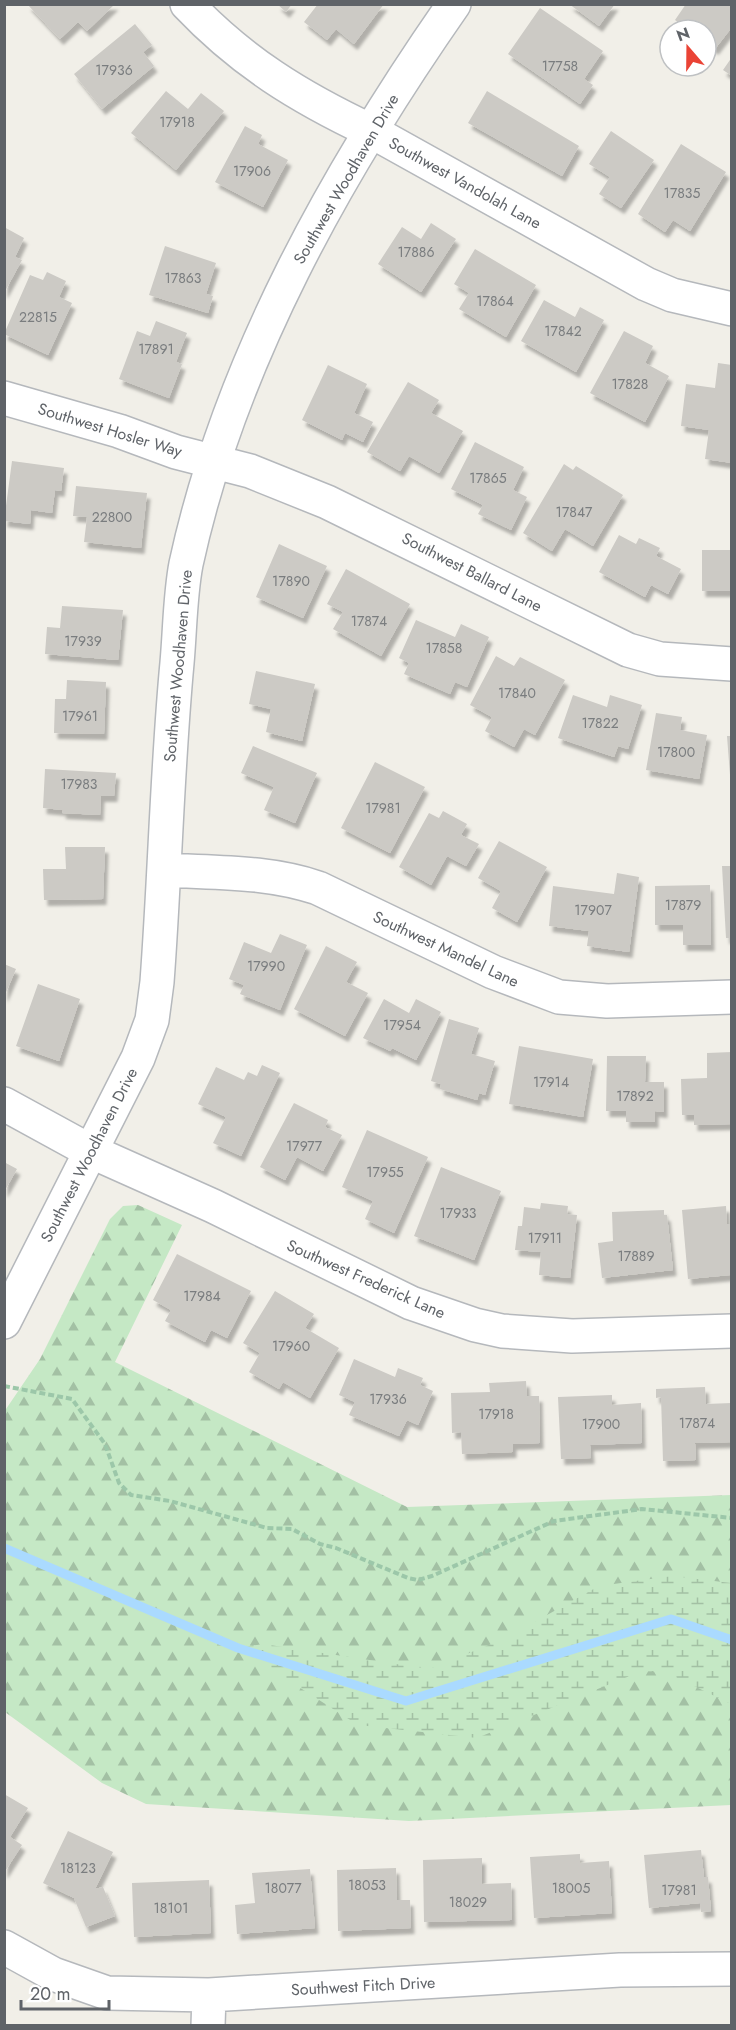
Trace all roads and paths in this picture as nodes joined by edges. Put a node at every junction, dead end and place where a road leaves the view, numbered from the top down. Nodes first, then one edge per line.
1 (187, 4) edge
2 (454, 4) edge
3 (371, 131) junction
4 (732, 309) edge
5 (4, 398) edge
6 (215, 462) junction
7 (732, 664) edge
8 (165, 870) junction
9 (732, 997) edge
10 (4, 1104) edge
11 (90, 1152) junction
12 (4, 1322) edge
13 (732, 1331) edge
14 (4, 1386) edge
15 (732, 1518) edge
16 (4, 1947) edge
17 (732, 1969) edge
18 (208, 2010) edge

1 - 3 street, Southwest Vandolah Lane
2 - 3 street, Southwest Woodhaven Drive
3 - 4 street, Southwest Vandolah Lane
3 - 6 street, Southwest Woodhaven Drive
5 - 6 street, Southwest Hosler Way
6 - 7 street, Southwest Ballard Lane
6 - 8 street, Southwest Woodhaven Drive
8 - 9 street, Southwest Mandel Lane
8 - 11 street, Southwest Woodhaven Drive
10 - 11 street
11 - 12 street, Southwest Woodhaven Drive
11 - 13 street, Southwest Frederick Lane
14 - 15 path
16 - 18 street, Southwest Fitch Drive
17 - 18 street, Southwest Fitch Drive

